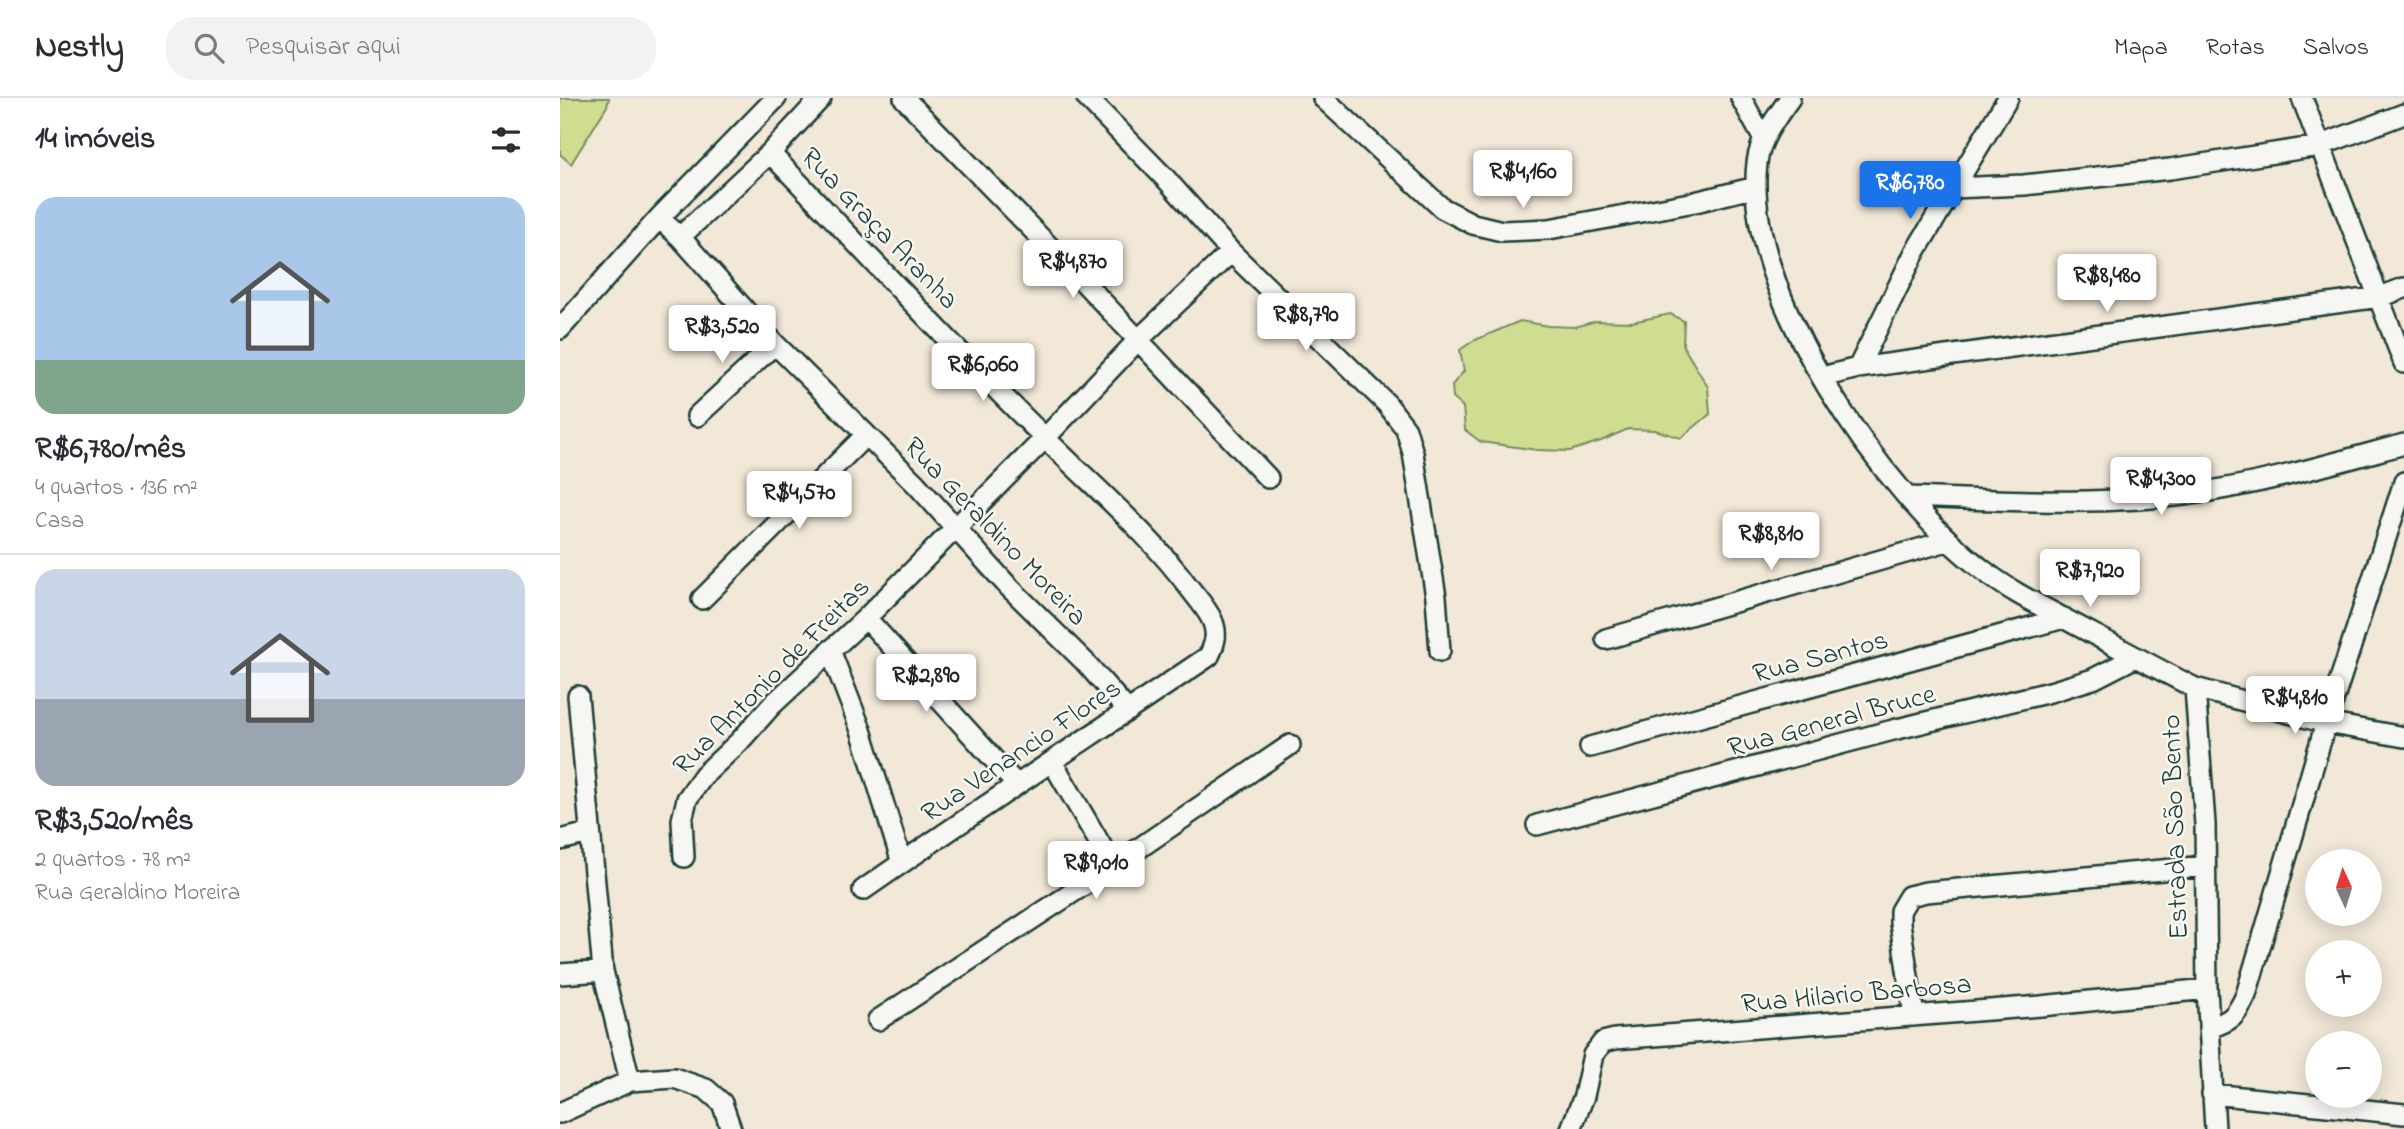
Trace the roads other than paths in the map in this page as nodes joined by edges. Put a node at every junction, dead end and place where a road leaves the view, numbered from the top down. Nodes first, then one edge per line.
1 (776, 98) edge
2 (821, 98) edge
3 (904, 98) edge
4 (1087, 98) edge
5 (1323, 98) edge
6 (1741, 98) edge
7 (1790, 98) edge
8 (2008, 98) edge
9 (2302, 98) edge
10 (2404, 114) edge
11 (1763, 138) junction
12 (2319, 146) junction
13 (770, 153) junction
14 (1756, 187) junction
15 (1952, 188) junction
16 (659, 218) junction
17 (680, 237) junction
18 (1231, 252) junction
19 (2404, 288) edge
20 (2381, 297) junction
21 (561, 324) edge
22 (1138, 340) junction
23 (775, 344) junction
24 (2404, 363) edge
25 (1858, 368) junction
26 (1822, 377) junction
27 (697, 416) dead end
28 (866, 435) junction
29 (1045, 438) junction
30 (2404, 444) edge
31 (1268, 478) dead end
32 (2404, 482) edge
33 (1908, 497) junction
34 (955, 526) junction
35 (1947, 541) junction
36 (702, 599) dead end
37 (866, 618) junction
38 (2064, 618) junction
39 (1606, 639) dead end
40 (830, 650) junction
41 (1440, 652) dead end
42 (1209, 656) joint
43 (2136, 657) junction
44 (2196, 688) junction
45 (578, 696) dead end
46 (1128, 711) junction
47 (2326, 723) junction
48 (2404, 737) edge
49 (1290, 745) dead end
50 (1590, 747) dead end
51 (1053, 763) junction
52 (1016, 784) junction
53 (1537, 825) dead end
54 (589, 833) junction
55 (560, 839) edge
56 (684, 857) dead end
57 (902, 863) junction
58 (1113, 866) junction
59 (2205, 866) junction
60 (863, 890) dead end
61 (603, 971) junction
62 (560, 974) edge
63 (2207, 989) junction
64 (1914, 1016) junction
65 (877, 1020) dead end
66 (2209, 1028) junction
67 (630, 1081) junction
68 (2212, 1094) junction
69 (560, 1113) edge
70 (2404, 1113) edge
71 (731, 1129) edge
72 (1572, 1129) edge
73 (2215, 1129) edge

1 - 16 street
2 - 13 street
3 - 22 street
4 - 18 street
5 - 14 street
6 - 11 street
7 - 11 street
8 - 15 street
9 - 12 street
10 - 12 street
11 - 14 street, Estrada São Bento
12 - 15 street
12 - 20 street
13 - 17 street
13 - 29 street, Rua Graça Aranha
14 - 26 street, Estrada São Bento
15 - 25 street
16 - 17 street, Rua Geraldino Moreira
16 - 21 street
17 - 23 street, Rua Geraldino Moreira
18 - 22 street, Rua Antonio de Freitas
18 - 41 street
19 - 20 street
20 - 24 street
20 - 25 street
22 - 29 street, Rua Antonio de Freitas
22 - 31 street
23 - 27 street
23 - 28 street, Rua Geraldino Moreira
25 - 26 street
26 - 33 street, Estrada São Bento
28 - 34 street, Rua Geraldino Moreira
28 - 36 street
29 - 34 street, Rua Antonio de Freitas
29 - 42 street, Rua Graça Aranha
30 - 33 street
32 - 47 street
33 - 35 street, Estrada São Bento
34 - 37 street, Rua Antonio de Freitas
34 - 46 street, Rua Geraldino Moreira
35 - 38 street, Estrada São Bento
35 - 39 street
37 - 40 street, Rua Antonio de Freitas
37 - 52 street
38 - 43 street, Estrada São Bento
38 - 50 street, Rua Santos
40 - 56 street, Rua Antonio de Freitas
40 - 57 street
42 - 46 street, Rua Venancio Flores
43 - 44 street, Estrada São Bento
43 - 53 street, Rua General Bruce
44 - 47 street
44 - 59 street, Estrada São Bento
45 - 54 street
46 - 51 street, Rua Venancio Flores
47 - 48 street
47 - 66 street
49 - 58 street
51 - 52 street, Rua Venancio Flores
51 - 58 street
52 - 57 street, Rua Venancio Flores
54 - 55 street
54 - 61 street
57 - 60 street, Rua Venancio Flores
58 - 65 street
59 - 63 street, Estrada São Bento
59 - 64 street
61 - 62 street
61 - 67 street
63 - 64 street, Rua Hilario Barbosa
63 - 66 street, Estrada São Bento
64 - 72 street, Rua Hilario Barbosa
66 - 68 street, Estrada São Bento
67 - 69 street
67 - 71 street
68 - 70 street
68 - 73 street, Estrada São Bento

